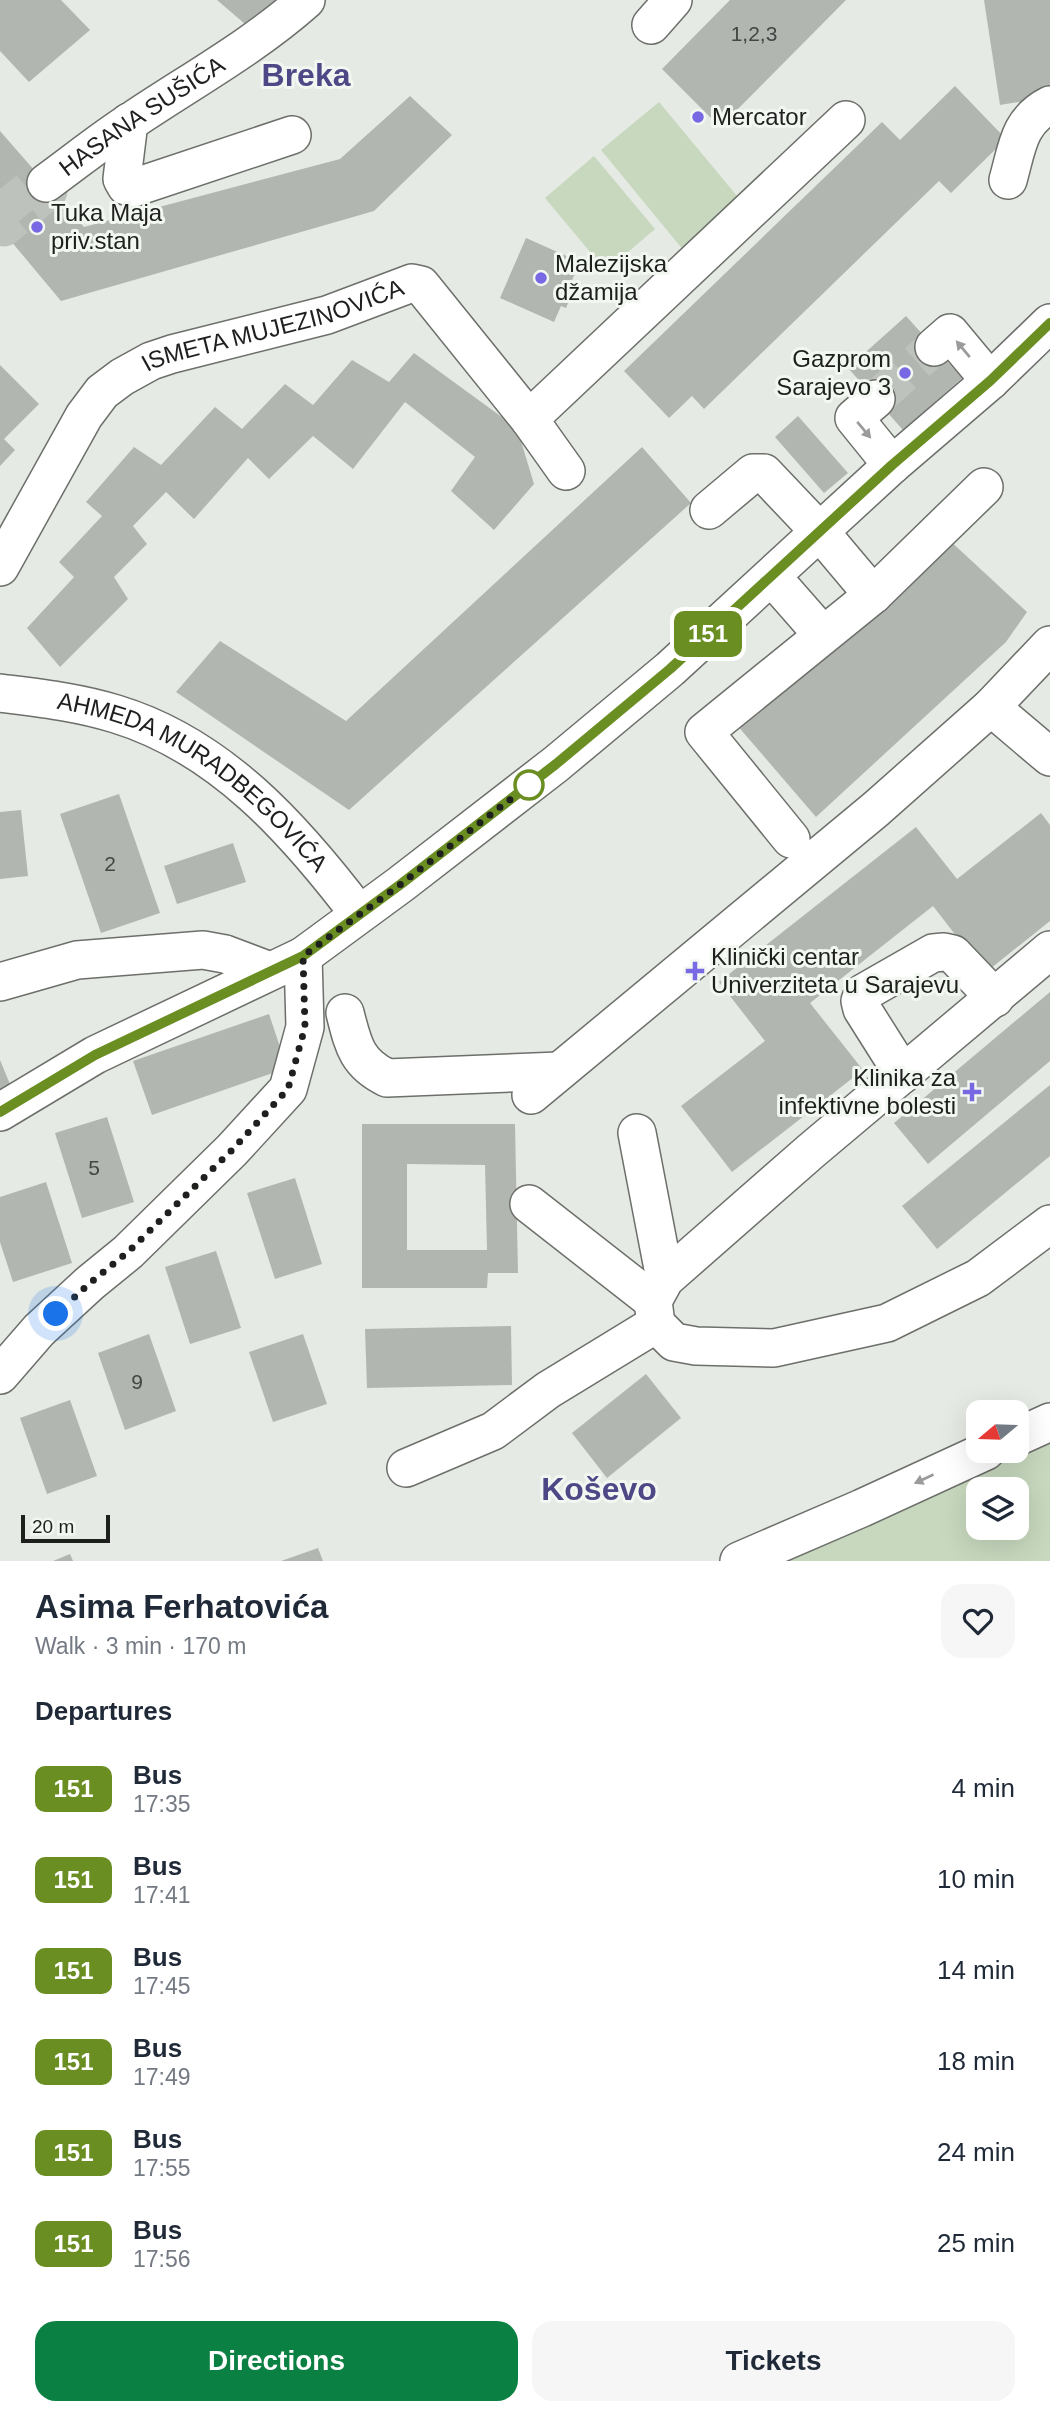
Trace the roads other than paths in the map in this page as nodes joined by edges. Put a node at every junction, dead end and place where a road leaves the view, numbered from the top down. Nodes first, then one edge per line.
1 (306, 0) edge
2 (1050, 105) edge
3 (846, 120) dead end
4 (130, 122) junction
5 (292, 135) dead end
6 (1008, 180) dead end
7 (46, 183) dead end
8 (1050, 323) edge
9 (933, 347) tunnel mouth
10 (990, 381) junction
11 (876, 399) tunnel mouth
12 (529, 419) junction
13 (892, 465) junction
14 (566, 471) dead end
15 (984, 487) dead end
16 (709, 510) dead end
17 (820, 532) junction
18 (0, 567) edge
19 (772, 577) junction
20 (873, 595) junction
21 (822, 634) junction
22 (1050, 645) edge
23 (0, 693) edge
24 (991, 707) junction
25 (1050, 757) edge
26 (791, 839) dead end
27 (359, 914) junction
28 (1050, 950) edge
29 (303, 956) junction
30 (270, 971) junction
31 (0, 982) edge
32 (995, 998) junction
33 (345, 1013) dead end
34 (559, 1071) junction
35 (903, 1074) junction
36 (531, 1095) dead end
37 (0, 1112) edge
38 (637, 1133) dead end
39 (529, 1204) dead end
40 (1050, 1224) edge
41 (658, 1301) junction
42 (0, 1374) edge
43 (1050, 1422) edge
44 (1029, 1432) edge
45 (966, 1460) edge
46 (406, 1468) dead end
47 (739, 1561) edge

1 - 4 street, HASANA SUŠIĆA
2 - 6 street
3 - 12 street
4 - 5 street
4 - 7 street, HASANA SUŠIĆA
8 - 10 street
10 -> 9 street
10 - 13 street
11 -> 13 street
12 - 14 street, ISMETA MUJEZINOVIĆA
12 - 18 street, ISMETA MUJEZINOVIĆA
13 - 17 street
15 - 20 street
16 - 17 street
17 - 19 street
17 - 20 street
19 - 21 street
19 - 27 street
20 - 21 street
21 - 26 street
22 - 24 street
23 - 27 street, AHMEDA MURADBEGOVIĆA
24 - 25 street
24 - 34 street
27 - 29 street
28 - 32 street
29 - 30 street
29 - 42 street
30 - 31 street
30 - 37 street
32 - 35 street
32 - 35 street
33 - 34 street
34 - 36 street
35 - 41 street
38 - 41 street
39 - 41 street
40 - 41 street
41 - 46 street
43 - 44 street
45 -> 47 street

